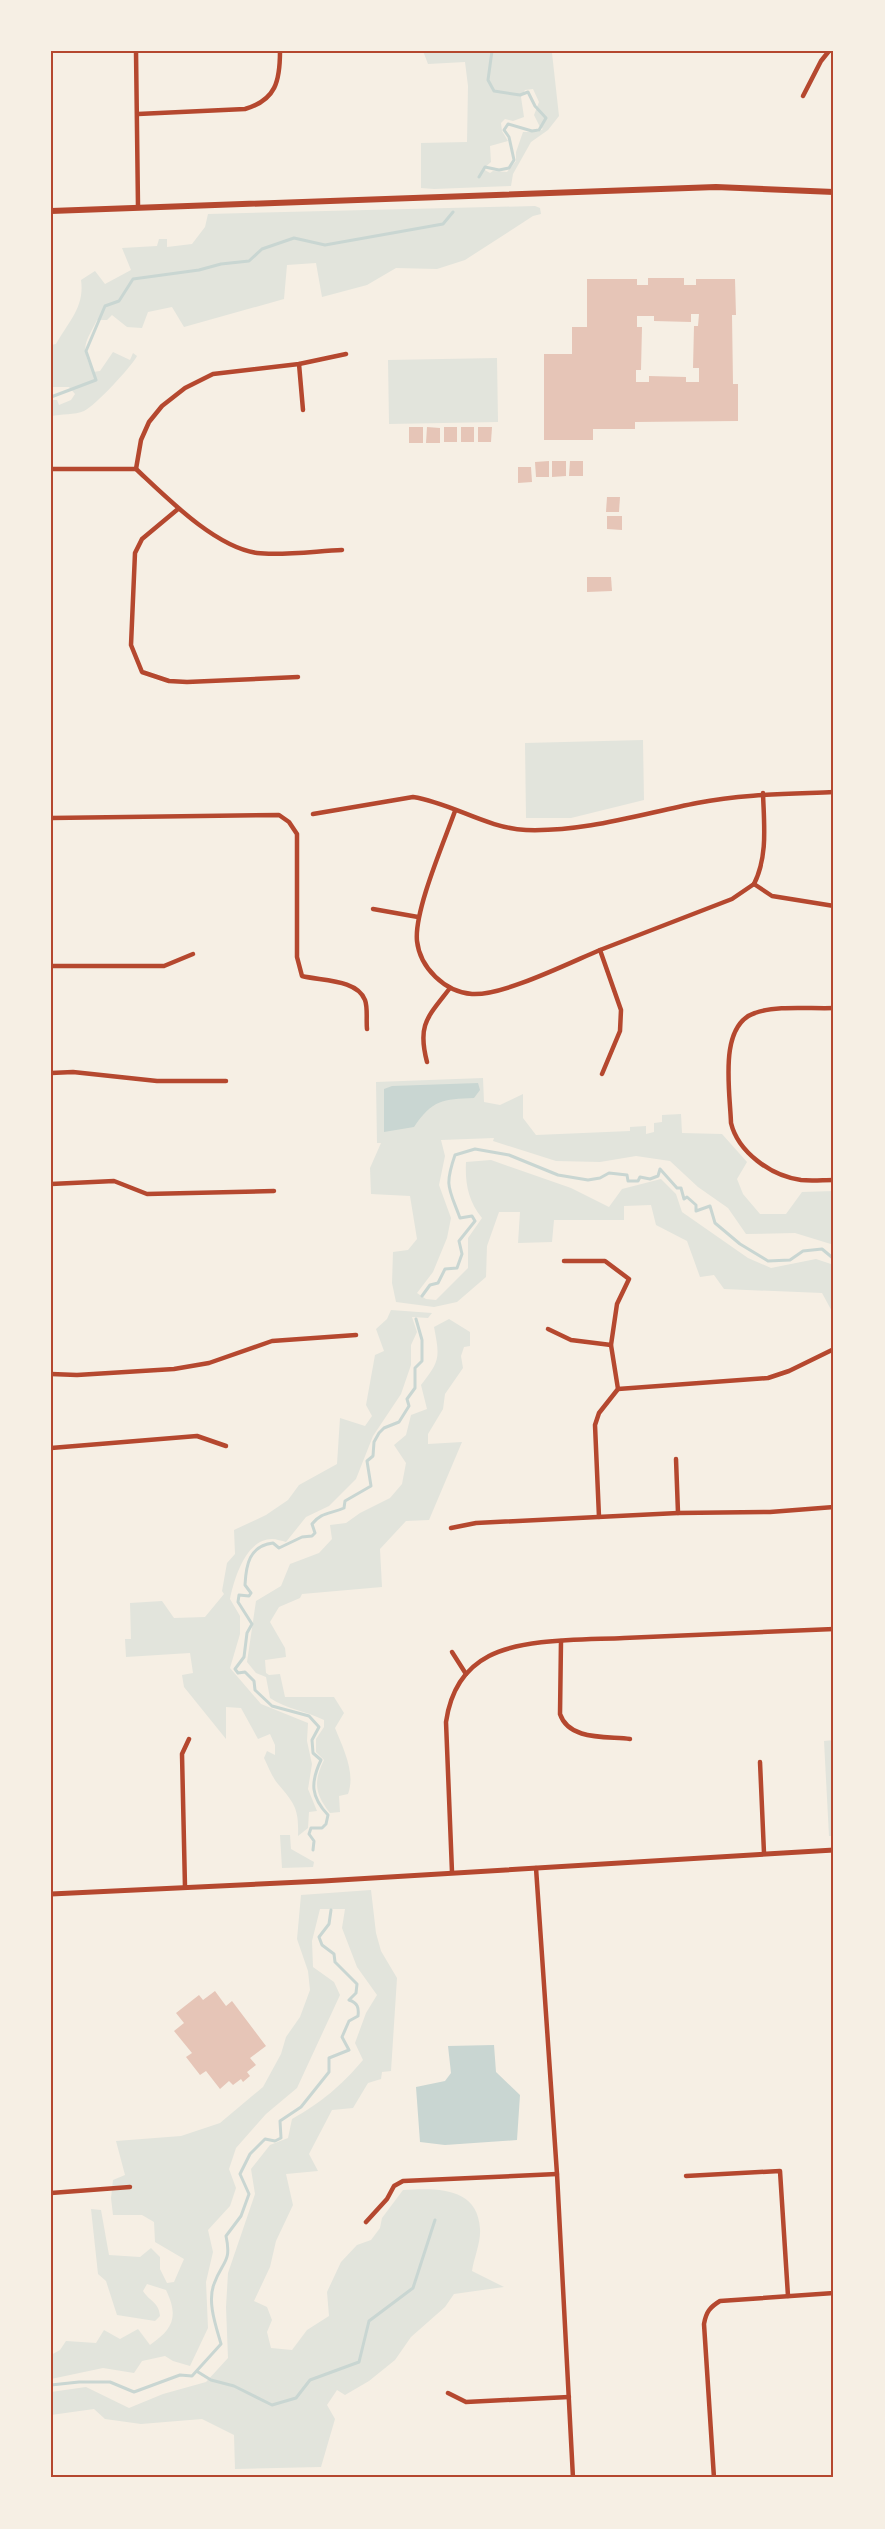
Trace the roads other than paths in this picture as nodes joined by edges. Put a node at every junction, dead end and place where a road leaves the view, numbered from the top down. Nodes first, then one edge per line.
1 (136, 51) edge
2 (280, 51) edge
3 (829, 51) edge
4 (803, 96) dead end
5 (138, 114) junction
6 (834, 192) edge
7 (138, 207) junction
8 (51, 211) edge
9 (346, 354) dead end
10 (299, 364) junction
11 (303, 410) dead end
12 (51, 469) edge
13 (136, 469) junction
14 (178, 509) junction
15 (342, 550) dead end
16 (298, 677) dead end
17 (834, 792) edge
18 (763, 793) junction
19 (455, 811) junction
20 (313, 814) dead end
21 (51, 818) edge
22 (754, 884) junction
23 (834, 906) edge
24 (373, 909) dead end
25 (418, 917) junction
26 (600, 950) junction
27 (193, 954) dead end
28 (51, 966) edge
29 (450, 988) junction
30 (834, 1008) edge
31 (367, 1029) dead end
32 (428, 1062) dead end
33 (51, 1073) edge
34 (602, 1074) dead end
35 (226, 1081) dead end
36 (834, 1180) edge
37 (51, 1184) edge
38 (274, 1191) dead end
39 (564, 1261) dead end
40 (548, 1329) dead end
41 (356, 1335) dead end
42 (611, 1345) junction
43 (834, 1349) edge
44 (51, 1374) edge
45 (618, 1389) junction
46 (226, 1446) dead end
47 (51, 1448) edge
48 (675, 1459) dead end
49 (834, 1507) edge
50 (678, 1513) junction
51 (599, 1517) junction
52 (451, 1528) dead end
53 (834, 1629) edge
54 (561, 1641) junction
55 (452, 1652) dead end
56 (466, 1674) junction
57 (189, 1739) dead end
58 (630, 1739) dead end
59 (760, 1762) dead end
60 (834, 1850) edge
61 (764, 1853) junction
62 (536, 1868) junction
63 (452, 1872) junction
64 (185, 1887) junction
65 (51, 1894) edge
66 (557, 2174) junction
67 (686, 2176) dead end
68 (130, 2187) dead end
69 (51, 2193) edge
70 (366, 2222) dead end
71 (834, 2293) edge
72 (788, 2296) junction
73 (448, 2393) dead end
74 (569, 2397) junction
75 (573, 2478) edge
76 (714, 2478) edge

1 - 5 street
2 - 5 street
3 - 4 street
5 - 7 street
6 - 7 main road
7 - 8 main road
9 - 10 street
10 - 11 street
10 - 13 street
12 - 13 street
13 - 14 street
14 - 15 street
14 - 16 street
17 - 18 street
18 - 19 street
18 - 22 street
19 - 20 street
19 - 25 street
21 - 31 street
22 - 23 street
22 - 26 street
24 - 25 street
25 - 29 street
26 - 29 street
26 - 34 street
27 - 28 street
29 - 32 street
30 - 36 street
33 - 35 street
37 - 38 street
39 - 42 street
40 - 42 street
41 - 44 street
42 - 45 street
43 - 45 street
45 - 51 street
46 - 47 street
48 - 50 street
49 - 50 street
50 - 51 street
51 - 52 street
53 - 54 street
54 - 56 street
54 - 58 street
55 - 56 street
56 - 63 street
57 - 64 street
59 - 61 street
60 - 61 street
61 - 62 street
62 - 63 street
62 - 66 street
63 - 64 street
64 - 65 street
66 - 70 street
66 - 74 street
67 - 72 street
68 - 69 street
71 - 72 street
72 - 76 street
73 - 74 street
74 - 75 street

